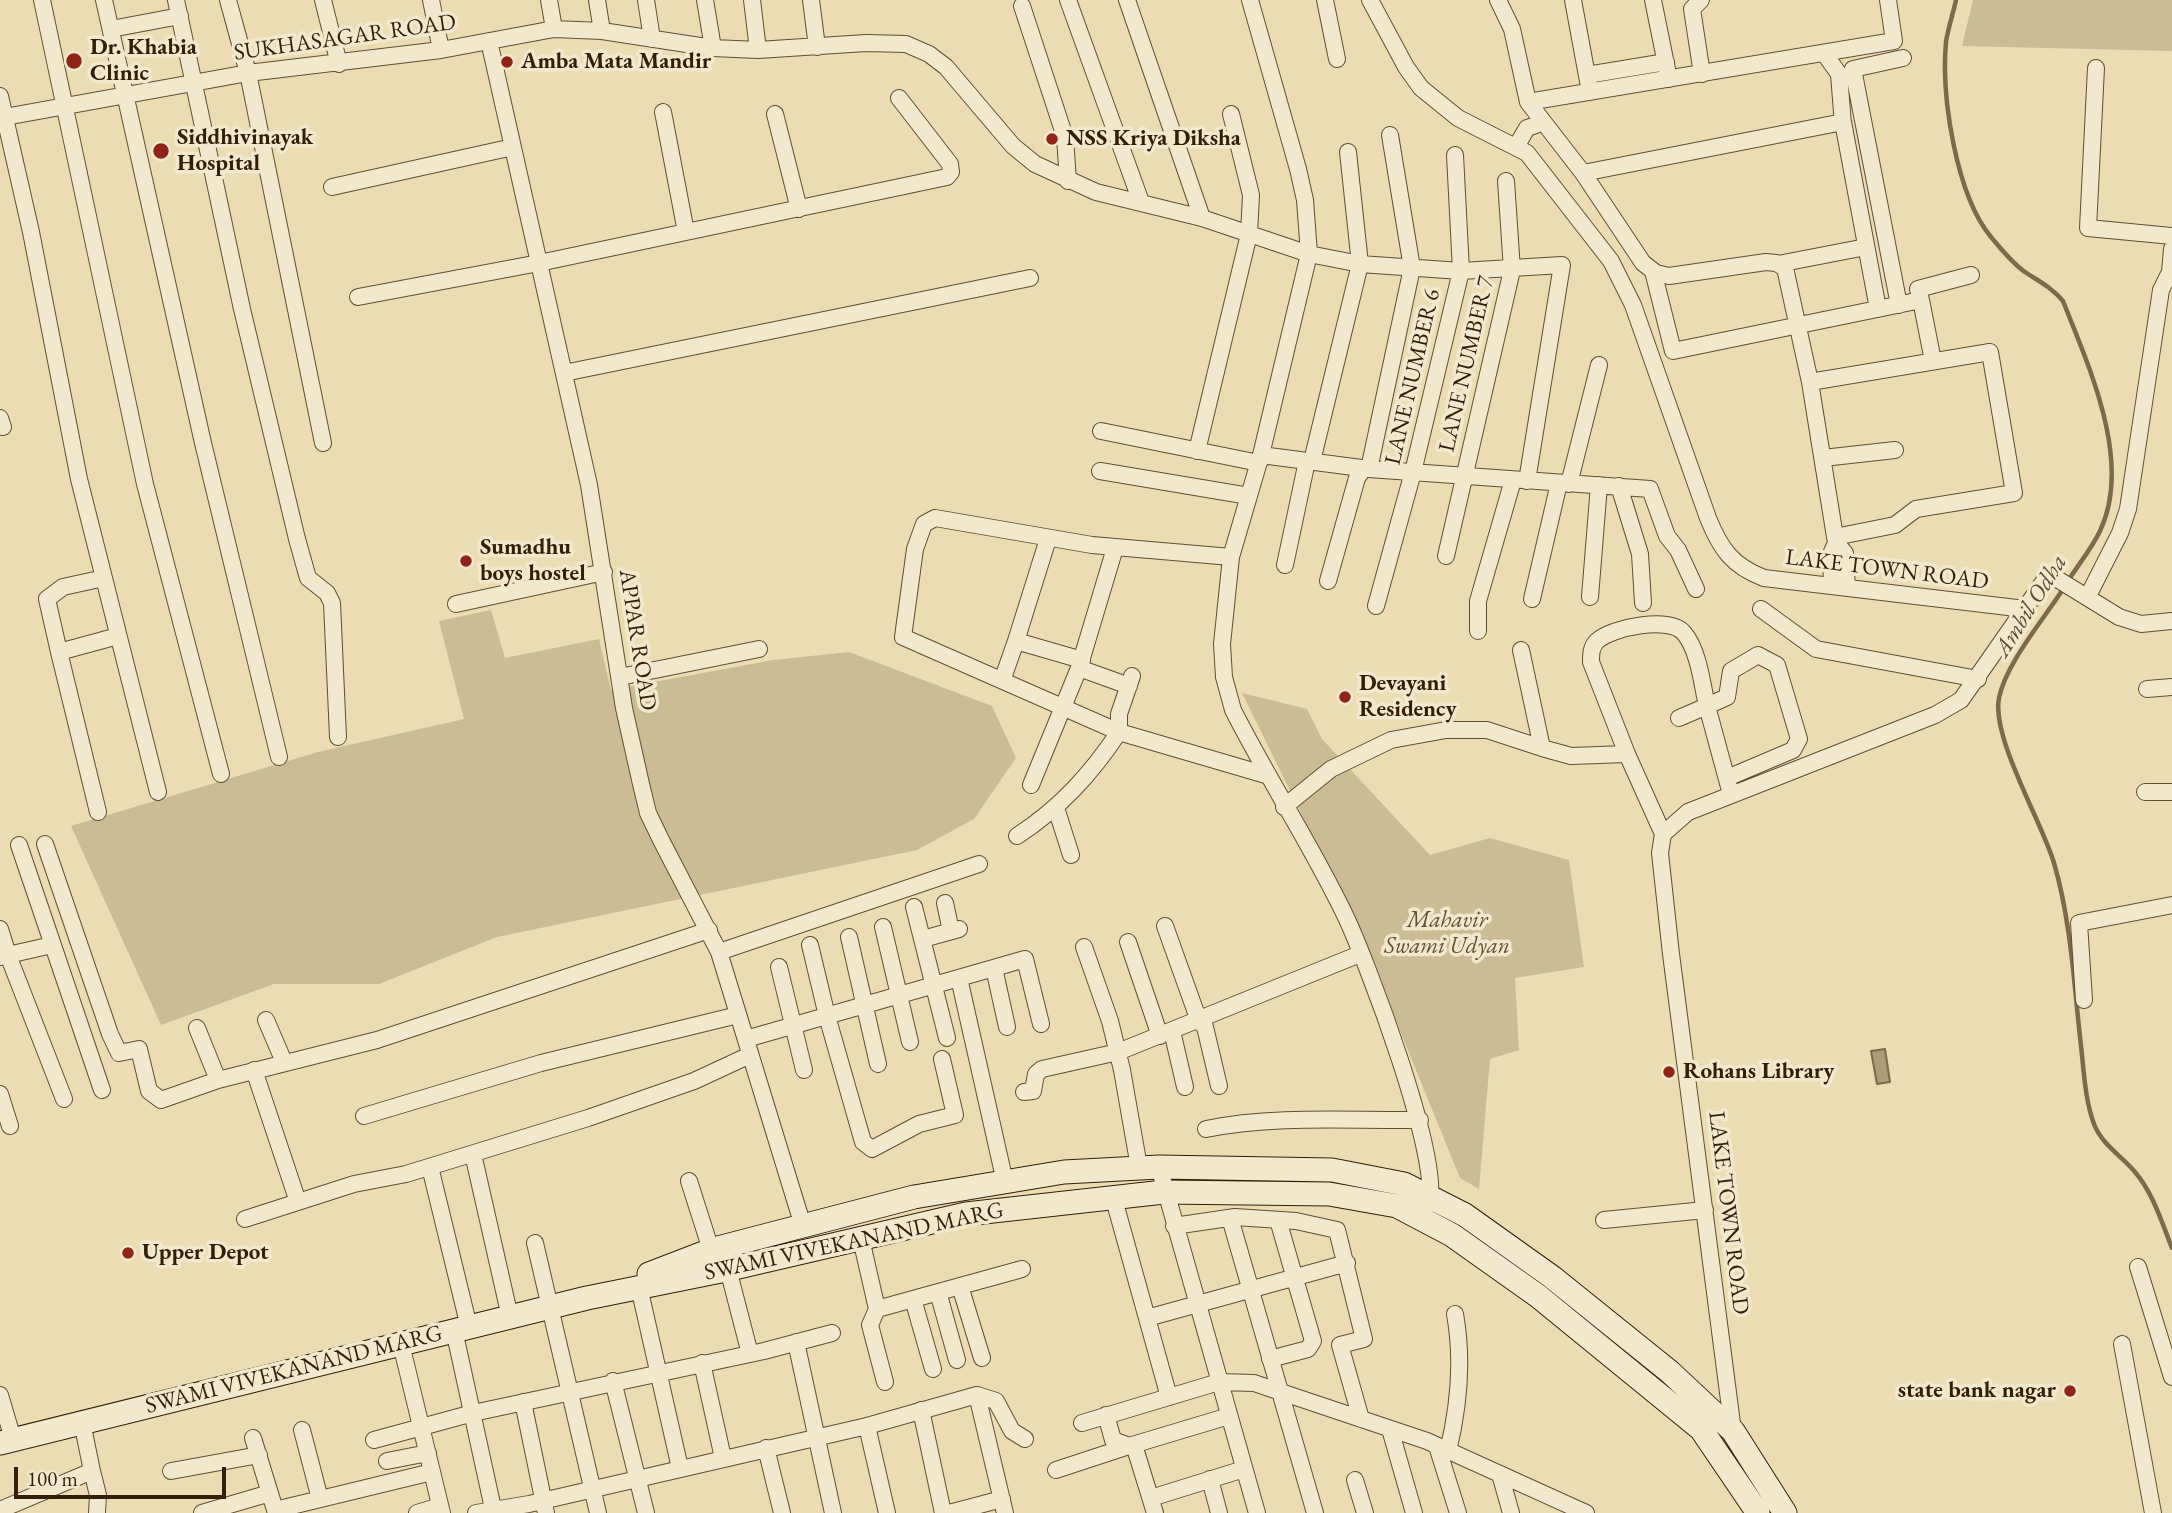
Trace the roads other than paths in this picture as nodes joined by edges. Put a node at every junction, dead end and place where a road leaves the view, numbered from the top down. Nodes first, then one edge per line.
1 (42, 0) edge
2 (104, 0) edge
3 (229, 0) edge
4 (323, 0) edge
5 (431, 0) edge
6 (549, 0) edge
7 (597, 0) edge
8 (646, 0) edge
9 (705, 0) edge
10 (752, 0) edge
11 (811, 0) edge
12 (1068, 0) edge
13 (1127, 0) edge
14 (1250, 0) edge
15 (1325, 0) edge
16 (1370, 0) edge
17 (1498, 0) edge
18 (1573, 0) edge
19 (1653, 0) edge
20 (1701, 0) edge
21 (1888, 0) edge
22 (1022, 6) dead end
23 (178, 8) edge
24 (111, 29) junction
25 (554, 29) junction
26 (602, 31) junction
27 (652, 39) junction
28 (489, 41) junction
29 (817, 47) junction
30 (713, 48) junction
31 (441, 50) junction
32 (758, 50) junction
33 (1824, 53) junction
34 (1903, 58) dead end
35 (1337, 60) dead end
36 (1666, 62) junction
37 (339, 64) junction
38 (2096, 68) dead end
39 (248, 73) junction
40 (1702, 74) junction
41 (1587, 75) junction
42 (1669, 79) junction
43 (196, 82) junction
44 (1590, 92) junction
45 (125, 95) junction
46 (0, 96) edge
47 (899, 98) dead end
48 (1528, 102) junction
49 (66, 105) junction
50 (663, 112) dead end
51 (775, 114) dead end
52 (1231, 114) dead end
53 (3, 117) edge
54 (1537, 122) junction
55 (1843, 125) junction
56 (1390, 135) dead end
57 (513, 147) junction
58 (1521, 150) junction
59 (1348, 152) dead end
60 (1455, 155) dead end
61 (1583, 173) junction
62 (1068, 181) junction
63 (1506, 181) dead end
64 (332, 187) dead end
65 (1141, 202) junction
66 (799, 209) junction
67 (1202, 218) junction
68 (686, 232) junction
69 (1249, 234) junction
70 (2172, 236) edge
71 (1866, 247) junction
72 (2172, 250) edge
73 (1309, 254) junction
74 (539, 263) junction
75 (1360, 264) junction
76 (1778, 264) junction
77 (1412, 268) junction
78 (1512, 270) junction
79 (1461, 271) junction
80 (1653, 271) junction
81 (1970, 275) dead end
82 (1030, 278) dead end
83 (358, 297) dead end
84 (1921, 300) junction
85 (1899, 305) junction
86 (1878, 309) junction
87 (1798, 326) junction
88 (1933, 361) junction
89 (1599, 365) dead end
90 (564, 373) junction
91 (1810, 383) junction
92 (1101, 431) dead end
93 (323, 443) dead end
94 (1895, 450) dead end
95 (1197, 451) junction
96 (1823, 458) junction
97 (1260, 459) junction
98 (1310, 461) junction
99 (1366, 468) junction
100 (1100, 471) dead end
101 (1413, 472) junction
102 (1464, 476) junction
103 (1520, 480) junction
104 (1564, 483) junction
105 (1599, 485) junction
106 (1619, 486) junction
107 (1249, 496) junction
108 (1048, 539) junction
109 (1835, 540) junction
110 (1115, 548) junction
111 (1446, 556) dead end
112 (1231, 557) junction
113 (1285, 565) dead end
114 (604, 572) junction
115 (104, 578) junction
116 (1328, 581) dead end
117 (1839, 587) junction
118 (1696, 589) dead end
119 (2082, 592) junction
120 (1590, 597) dead end
121 (1532, 599) dead end
122 (1643, 603) dead end
123 (456, 604) dead end
124 (1376, 606) dead end
125 (2025, 609) junction
126 (1762, 610) dead end
127 (2172, 621) edge
128 (1478, 631) dead end
129 (118, 636) junction
130 (1016, 641) junction
131 (759, 649) dead end
132 (1521, 650) dead end
133 (59, 652) junction
134 (1080, 664) junction
135 (620, 677) junction
136 (1003, 678) junction
137 (1978, 679) junction
138 (2172, 687) edge
139 (2147, 689) dead end
140 (1707, 706) junction
141 (1065, 707) junction
142 (1679, 718) dead end
143 (1119, 732) junction
144 (338, 737) dead end
145 (1542, 748) junction
146 (1626, 754) junction
147 (279, 757) dead end
148 (221, 774) dead end
149 (1266, 775) junction
150 (1727, 778) junction
151 (1031, 785) dead end
152 (158, 792) dead end
153 (2145, 792) dead end
154 (2172, 792) edge
155 (1732, 796) junction
156 (1284, 807) junction
157 (1056, 808) junction
158 (97, 812) dead end
159 (1663, 834) junction
160 (1017, 836) dead end
161 (45, 844) dead end
162 (19, 845) dead end
163 (1071, 855) dead end
164 (979, 864) dead end
165 (945, 903) dead end
166 (2172, 905) edge
167 (914, 907) dead end
168 (1166, 926) dead end
169 (883, 927) dead end
170 (0, 929) edge
171 (709, 930) junction
172 (849, 937) dead end
173 (923, 939) junction
174 (1128, 942) dead end
175 (51, 945) junction
176 (810, 945) dead end
177 (1084, 947) dead end
178 (719, 952) junction
179 (1360, 954) junction
180 (4, 956) edge
181 (779, 967) dead end
182 (994, 968) junction
183 (958, 978) junction
184 (935, 985) junction
185 (899, 995) junction
186 (2084, 1000) dead end
187 (865, 1005) junction
188 (738, 1015) junction
189 (827, 1016) junction
190 (265, 1020) dead end
191 (1199, 1021) junction
192 (1041, 1024) dead end
193 (795, 1025) junction
194 (1007, 1027) dead end
195 (197, 1028) dead end
196 (1166, 1034) junction
197 (947, 1038) dead end
198 (910, 1042) dead end
199 (748, 1047) junction
200 (1118, 1052) junction
201 (942, 1059) dead end
202 (284, 1062) junction
203 (878, 1064) dead end
204 (254, 1070) junction
205 (804, 1070) dead end
206 (218, 1080) junction
207 (1219, 1086) dead end
208 (1185, 1087) dead end
209 (102, 1090) dead end
210 (1024, 1092) dead end
211 (0, 1094) edge
212 (64, 1099) dead end
213 (364, 1116) dead end
214 (1420, 1120) junction
215 (10, 1126) dead end
216 (1206, 1129) dead end
217 (473, 1154) junction
218 (430, 1167) junction
219 (1149, 1167) junction
220 (689, 1181) dead end
221 (1004, 1182) junction
222 (1164, 1192) junction
223 (1113, 1196) junction
224 (1432, 1196) junction
225 (298, 1202) junction
226 (1705, 1210) junction
227 (1230, 1218) junction
228 (245, 1219) dead end
229 (1422, 1219) junction
230 (1278, 1220) junction
231 (1604, 1220) dead end
232 (803, 1226) junction
233 (1174, 1226) junction
234 (861, 1239) junction
235 (535, 1243) dead end
236 (710, 1250) junction
237 (1347, 1263) junction
238 (2138, 1267) dead end
239 (728, 1269) junction
240 (1022, 1269) dead end
241 (1296, 1277) junction
242 (960, 1286) junction
243 (639, 1287) junction
244 (1250, 1289) junction
245 (938, 1292) junction
246 (587, 1298) junction
247 (913, 1299) junction
248 (1196, 1303) junction
249 (550, 1307) junction
250 (877, 1308) junction
251 (1455, 1314) dead end
252 (510, 1317) junction
253 (1147, 1318) junction
254 (462, 1329) junction
255 (832, 1333) dead end
256 (796, 1342) junction
257 (401, 1343) junction
258 (2122, 1344) dead end
259 (1340, 1345) junction
260 (1315, 1352) dead end
261 (750, 1354) junction
262 (982, 1358) dead end
263 (1269, 1359) junction
264 (957, 1360) dead end
265 (702, 1363) junction
266 (933, 1369) dead end
267 (660, 1372) junction
268 (2172, 1377) edge
269 (613, 1381) junction
270 (886, 1382) dead end
271 (1219, 1382) junction
272 (1279, 1391) junction
273 (569, 1392) junction
274 (0, 1395) edge
275 (977, 1395) junction
276 (1169, 1397) junction
277 (523, 1402) junction
278 (921, 1410) junction
279 (473, 1413) junction
280 (1107, 1415) junction
281 (1230, 1416) junction
282 (1361, 1419) junction
283 (82, 1422) junction
284 (1082, 1423) dead end
285 (867, 1426) junction
286 (421, 1428) junction
287 (1390, 1429) junction
288 (302, 1430) dead end
289 (1733, 1431) junction
290 (817, 1437) junction
291 (253, 1438) dead end
292 (1025, 1439) dead end
293 (374, 1440) dead end
294 (7, 1441) edge
295 (1131, 1446) junction
296 (766, 1448) junction
297 (1443, 1448) junction
298 (428, 1453) junction
299 (259, 1455) junction
300 (723, 1458) junction
301 (387, 1461) dead end
302 (680, 1468) junction
303 (1244, 1469) junction
304 (1056, 1470) dead end
305 (92, 1471) junction
306 (171, 1472) dead end
307 (432, 1472) junction
308 (1500, 1474) junction
309 (639, 1477) junction
310 (1210, 1479) junction
311 (1355, 1480) dead end
312 (592, 1488) junction
313 (270, 1493) junction
314 (320, 1499) junction
315 (1153, 1505) edge
316 (1003, 1506) edge
317 (545, 1507) edge
318 (1559, 1507) edge
319 (441, 1509) edge
320 (0, 1510) edge
321 (276, 1511) edge
322 (494, 1511) edge
323 (97, 1513) edge
324 (202, 1513) edge
325 (417, 1513) edge
326 (476, 1513) edge
327 (598, 1513) edge
328 (646, 1513) edge
329 (782, 1513) edge
330 (833, 1513) edge
331 (887, 1513) edge
332 (943, 1513) edge
333 (949, 1513) edge
334 (1219, 1513) edge
335 (1257, 1513) edge
336 (1315, 1513) edge
337 (1365, 1513) edge
338 (1413, 1513) edge
339 (1458, 1513) edge
340 (1511, 1513) edge
341 (1586, 1513) edge
342 (1758, 1513) edge
343 (1785, 1513) edge
344 (2153, 1513) edge

1 - 49 street
2 - 24 street
3 - 39 street
4 - 37 street
5 - 31 street
6 - 25 street
7 - 26 street
8 - 27 street
9 - 30 street
10 - 32 street
11 - 29 street
12 - 65 street
13 - 67 street
14 - 73 street
15 - 35 street
16 - 58 street, LAKE TOWN ROAD
17 - 48 street
18 - 41 street
19 - 36 street
20 - 40 street
21 - 33 street
22 - 62 street
23 - 24 street
23 - 43 street
24 - 45 street
25 - 26 street, SUKHASAGAR ROAD
25 - 28 street, SUKHASAGAR ROAD
26 - 27 street, SUKHASAGAR ROAD
27 - 30 street, SUKHASAGAR ROAD
28 - 31 street, SUKHASAGAR ROAD
28 - 57 street, APPAR ROAD
29 - 32 street, SUKHASAGAR ROAD
29 - 62 street, SUKHASAGAR ROAD
30 - 32 street, SUKHASAGAR ROAD
31 - 37 street, SUKHASAGAR ROAD
33 - 40 street
33 - 55 street
34 - 85 street
36 - 41 street
36 - 42 street
37 - 39 street, SUKHASAGAR ROAD
38 - 70 street
39 - 43 street, SUKHASAGAR ROAD
39 - 93 street
40 - 42 street
41 - 44 street
42 - 44 street
43 - 45 street, SUKHASAGAR ROAD
43 - 144 street
44 - 48 street
45 - 49 street, SUKHASAGAR ROAD
45 - 147 street
46 - 53 street
47 - 66 street
48 - 54 street
49 - 53 street, SUKHASAGAR ROAD
49 - 148 street
50 - 68 street
51 - 66 street
52 - 69 street
53 - 115 street
54 - 58 street
54 - 61 street
55 - 61 street
55 - 71 street
56 - 77 street
57 - 64 street
57 - 74 street, APPAR ROAD
58 - 117 street, LAKE TOWN ROAD
59 - 75 street
60 - 79 street, LANE NUMBER 6
61 - 80 street
62 - 65 street, SUKHASAGAR ROAD
63 - 78 street, LANE NUMBER 7
65 - 67 street, SUKHASAGAR ROAD
66 - 68 street
67 - 69 street, SUKHASAGAR ROAD
68 - 74 street
69 - 73 street, SUKHASAGAR ROAD
69 - 95 street
71 - 76 street
71 - 86 street
72 - 119 street
73 - 75 street, SUKHASAGAR ROAD
73 - 97 street
74 - 83 street
74 - 90 street, APPAR ROAD
75 - 77 street, SUKHASAGAR ROAD
75 - 98 street
76 - 80 street
76 - 87 street
77 - 79 street, SUKHASAGAR ROAD
77 - 99 street
78 - 79 street, SUKHASAGAR ROAD
78 - 102 street, LANE NUMBER 7
78 - 103 street, SUKHASAGAR ROAD
79 - 101 street, LANE NUMBER 6
80 - 87 street
81 - 84 street
82 - 90 street
84 - 85 street
84 - 88 street
85 - 86 street
86 - 87 street
87 - 91 street
88 - 91 street
88 - 109 street
89 - 104 street
90 - 114 street, APPAR ROAD
91 - 96 street
92 - 95 street
94 - 96 street
95 - 97 street
96 - 109 street
97 - 98 street
97 - 107 street
98 - 99 street
98 - 113 street
99 - 101 street
99 - 116 street
100 - 107 street
101 - 102 street
101 - 124 street, LANE NUMBER 6
102 - 103 street
102 - 111 street, LANE NUMBER 7
103 - 104 street
103 - 128 street
104 - 105 street
104 - 121 street
105 - 106 street
105 - 120 street
106 - 118 street
106 - 122 street
107 - 112 street
108 - 110 street
108 - 130 street
108 - 136 street
109 - 117 street
110 - 112 street
110 - 134 street
112 - 149 street
114 - 123 street
114 - 135 street, APPAR ROAD
115 - 129 street
115 - 133 street
117 - 125 street, LAKE TOWN ROAD
119 - 125 street
119 - 127 street
125 - 137 street
126 - 137 street
129 - 133 street
129 - 152 street
130 - 134 street
130 - 136 street
131 - 135 street
132 - 145 street
133 - 158 street
134 - 141 street
134 - 143 street
135 - 171 street, APPAR ROAD
136 - 141 street
137 - 155 street
138 - 139 street
140 - 142 street
140 - 146 street
140 - 150 street
140 - 150 street
141 - 143 street
141 - 151 street
143 - 149 street
143 - 157 street
145 - 146 street
145 - 156 street
146 - 159 street
149 - 156 street
150 - 155 street
153 - 154 street
155 - 159 street
156 - 179 street
157 - 160 street
157 - 163 street
159 - 226 street, LAKE TOWN ROAD
161 - 206 street
162 - 175 street
164 - 178 street
165 - 173 street
166 - 186 street
167 - 173 street
168 - 191 street
169 - 185 street
170 - 180 street
171 - 178 street, APPAR ROAD
171 - 202 street
172 - 187 street
173 - 184 street
174 - 196 street
175 - 180 street
175 - 209 street
176 - 189 street
177 - 200 street
178 - 188 street, APPAR ROAD
179 - 191 street
179 - 214 street
180 - 212 street
181 - 193 street
182 - 183 street
182 - 192 street
182 - 194 street
183 - 184 street
183 - 221 street
184 - 185 street
184 - 197 street
185 - 187 street
185 - 198 street
187 - 189 street
187 - 203 street
188 - 199 street, APPAR ROAD
188 - 213 street
189 - 193 street
189 - 201 street
190 - 202 street
191 - 196 street
191 - 207 street
193 - 199 street
193 - 205 street
195 - 206 street
196 - 200 street
196 - 208 street
199 - 217 street
199 - 232 street, APPAR ROAD
200 - 210 street
200 - 219 street
202 - 204 street
204 - 206 street
204 - 225 street
211 - 215 street
214 - 216 street
214 - 224 street
217 - 218 street
217 - 252 street
218 - 225 street
218 - 254 street
219 - 221 main road, SWAMI VIVEKANAND MARG
219 - 222 street
219 - 224 main road, SWAMI VIVEKANAND MARG
220 - 236 street
221 - 232 main road, SWAMI VIVEKANAND MARG
222 - 223 main road, SWAMI VIVEKANAND MARG
222 - 229 main road, SWAMI VIVEKANAND MARG
222 - 233 street
223 - 234 main road, SWAMI VIVEKANAND MARG
223 - 253 street
224 - 229 street
224 - 289 main road, SWAMI VIVEKANAND MARG
225 - 228 street
226 - 231 street
226 - 289 street, LAKE TOWN ROAD
227 - 230 street
227 - 233 street
227 - 244 street
229 - 342 main road, SWAMI VIVEKANAND MARG
230 - 237 street
230 - 241 street
232 - 236 main road, SWAMI VIVEKANAND MARG
233 - 248 street
234 - 239 main road, SWAMI VIVEKANAND MARG
234 - 250 street
235 - 249 street
236 - 246 main road, SWAMI VIVEKANAND MARG
237 - 241 street
237 - 259 street
238 - 268 street
239 - 243 main road, SWAMI VIVEKANAND MARG
239 - 261 street
240 - 242 street
241 - 244 street
241 - 263 street
242 - 245 street
242 - 262 street
243 - 246 main road, SWAMI VIVEKANAND MARG
243 - 267 street
244 - 248 street
244 - 263 street
245 - 247 street
245 - 264 street
246 - 249 main road, SWAMI VIVEKANAND MARG
247 - 250 street
247 - 266 street
248 - 253 street
248 - 271 street
249 - 252 main road, SWAMI VIVEKANAND MARG
249 - 273 street
250 - 270 street
251 - 297 street
252 - 254 main road, SWAMI VIVEKANAND MARG
253 - 276 street
254 - 257 main road, SWAMI VIVEKANAND MARG
254 - 279 street
255 - 256 street
256 - 261 street
256 - 290 street
257 - 283 main road, SWAMI VIVEKANAND MARG
257 - 286 street
258 - 344 street
259 - 260 street
259 - 282 street
261 - 265 street
263 - 272 street
265 - 267 street
265 - 300 street
267 - 269 street
267 - 302 street
269 - 273 street
269 - 309 street
271 - 272 street
271 - 276 street
271 - 281 street
272 - 282 street
272 - 336 street
273 - 277 street
273 - 312 street
274 - 294 street
275 - 278 street
275 - 292 street
275 - 316 street
276 - 280 street
277 - 279 street
277 - 317 street
278 - 285 street
278 - 332 street
279 - 286 street
279 - 322 street
280 - 284 street
280 - 295 street
281 - 295 street
281 - 303 street
282 - 287 street
283 - 294 main road, SWAMI VIVEKANAND MARG
283 - 305 street
285 - 290 street
285 - 331 street
286 - 293 street
286 - 298 street
287 - 297 street
287 - 338 street
288 - 314 street
289 - 343 main road, SWAMI VIVEKANAND MARG
290 - 296 street
290 - 330 street
291 - 299 street
295 - 304 street
295 - 315 street
296 - 300 street
296 - 329 street
297 - 308 street
297 - 339 street
298 - 301 street
298 - 307 street
299 - 306 street
299 - 313 street
300 - 302 street
302 - 309 street
303 - 310 street
303 - 335 street
305 - 320 street
305 - 323 street
307 - 314 street
307 - 319 street
308 - 318 street
308 - 340 street
309 - 312 street
309 - 328 street
310 - 315 street
310 - 334 street
311 - 337 street
312 - 317 street
312 - 327 street
313 - 321 street
313 - 324 street
314 - 321 street
316 - 333 street
317 - 322 street
318 - 341 street
319 - 325 street
322 - 326 street

